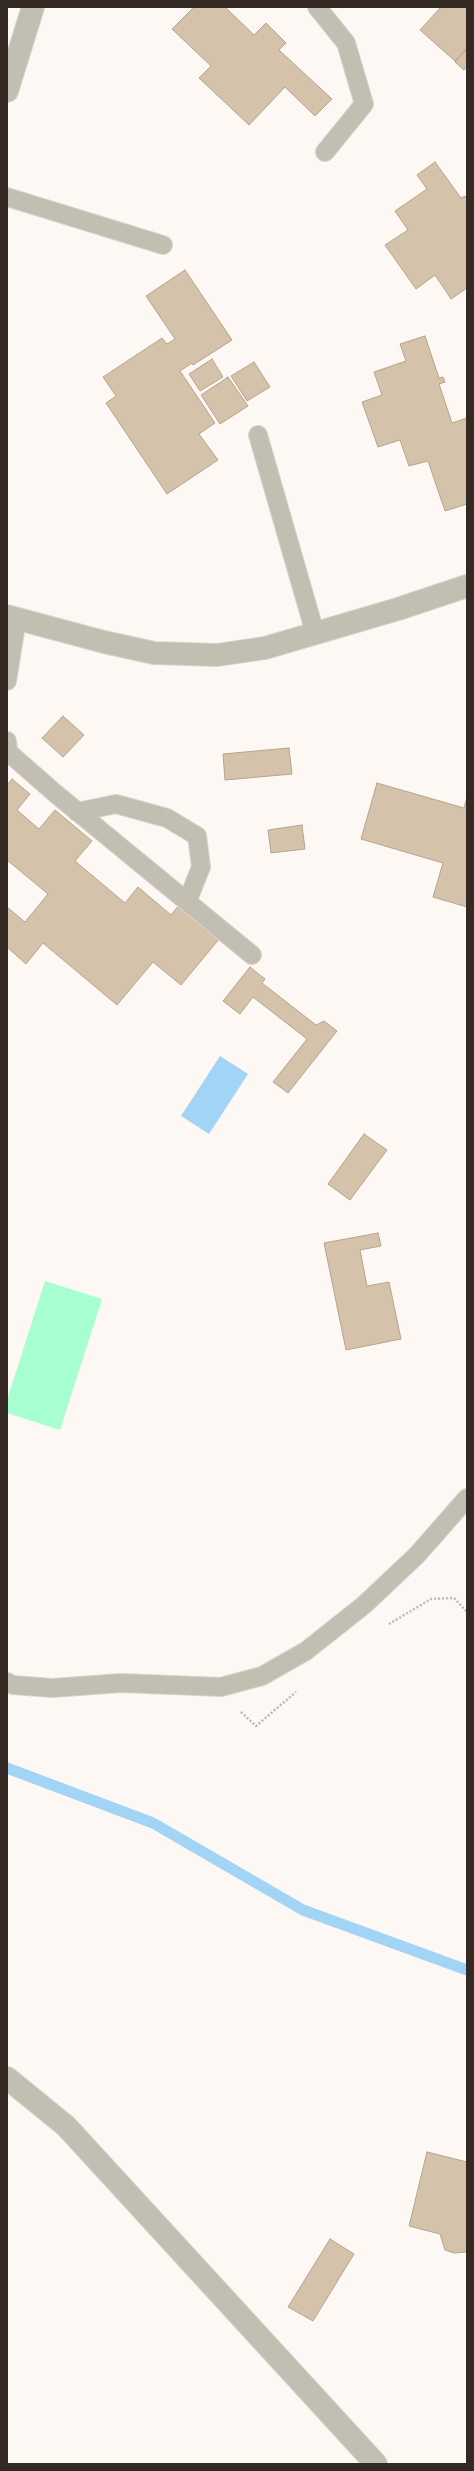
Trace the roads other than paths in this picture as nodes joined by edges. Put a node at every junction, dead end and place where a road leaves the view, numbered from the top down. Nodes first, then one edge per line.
1 (33, 7) edge
2 (317, 7) edge
3 (7, 91) edge
4 (325, 152) dead end
5 (7, 197) edge
6 (163, 245) dead end
7 (258, 435) dead end
8 (467, 586) edge
9 (12, 618) edge
10 (315, 633) junction
11 (7, 681) edge
12 (7, 741) edge
13 (77, 812) junction
14 (187, 902) junction
15 (252, 955) dead end
16 (467, 1498) edge
17 (7, 1682) edge
18 (7, 2078) edge
19 (376, 2464) edge

1 - 3 street
2 - 4 lane
5 - 6 lane
7 - 10 lane
8 - 10 street
9 - 10 street
9 - 11 lane
12 - 13 lane
13 - 14 lane
13 - 14 lane
14 - 15 lane
16 - 17 lane
18 - 19 street

